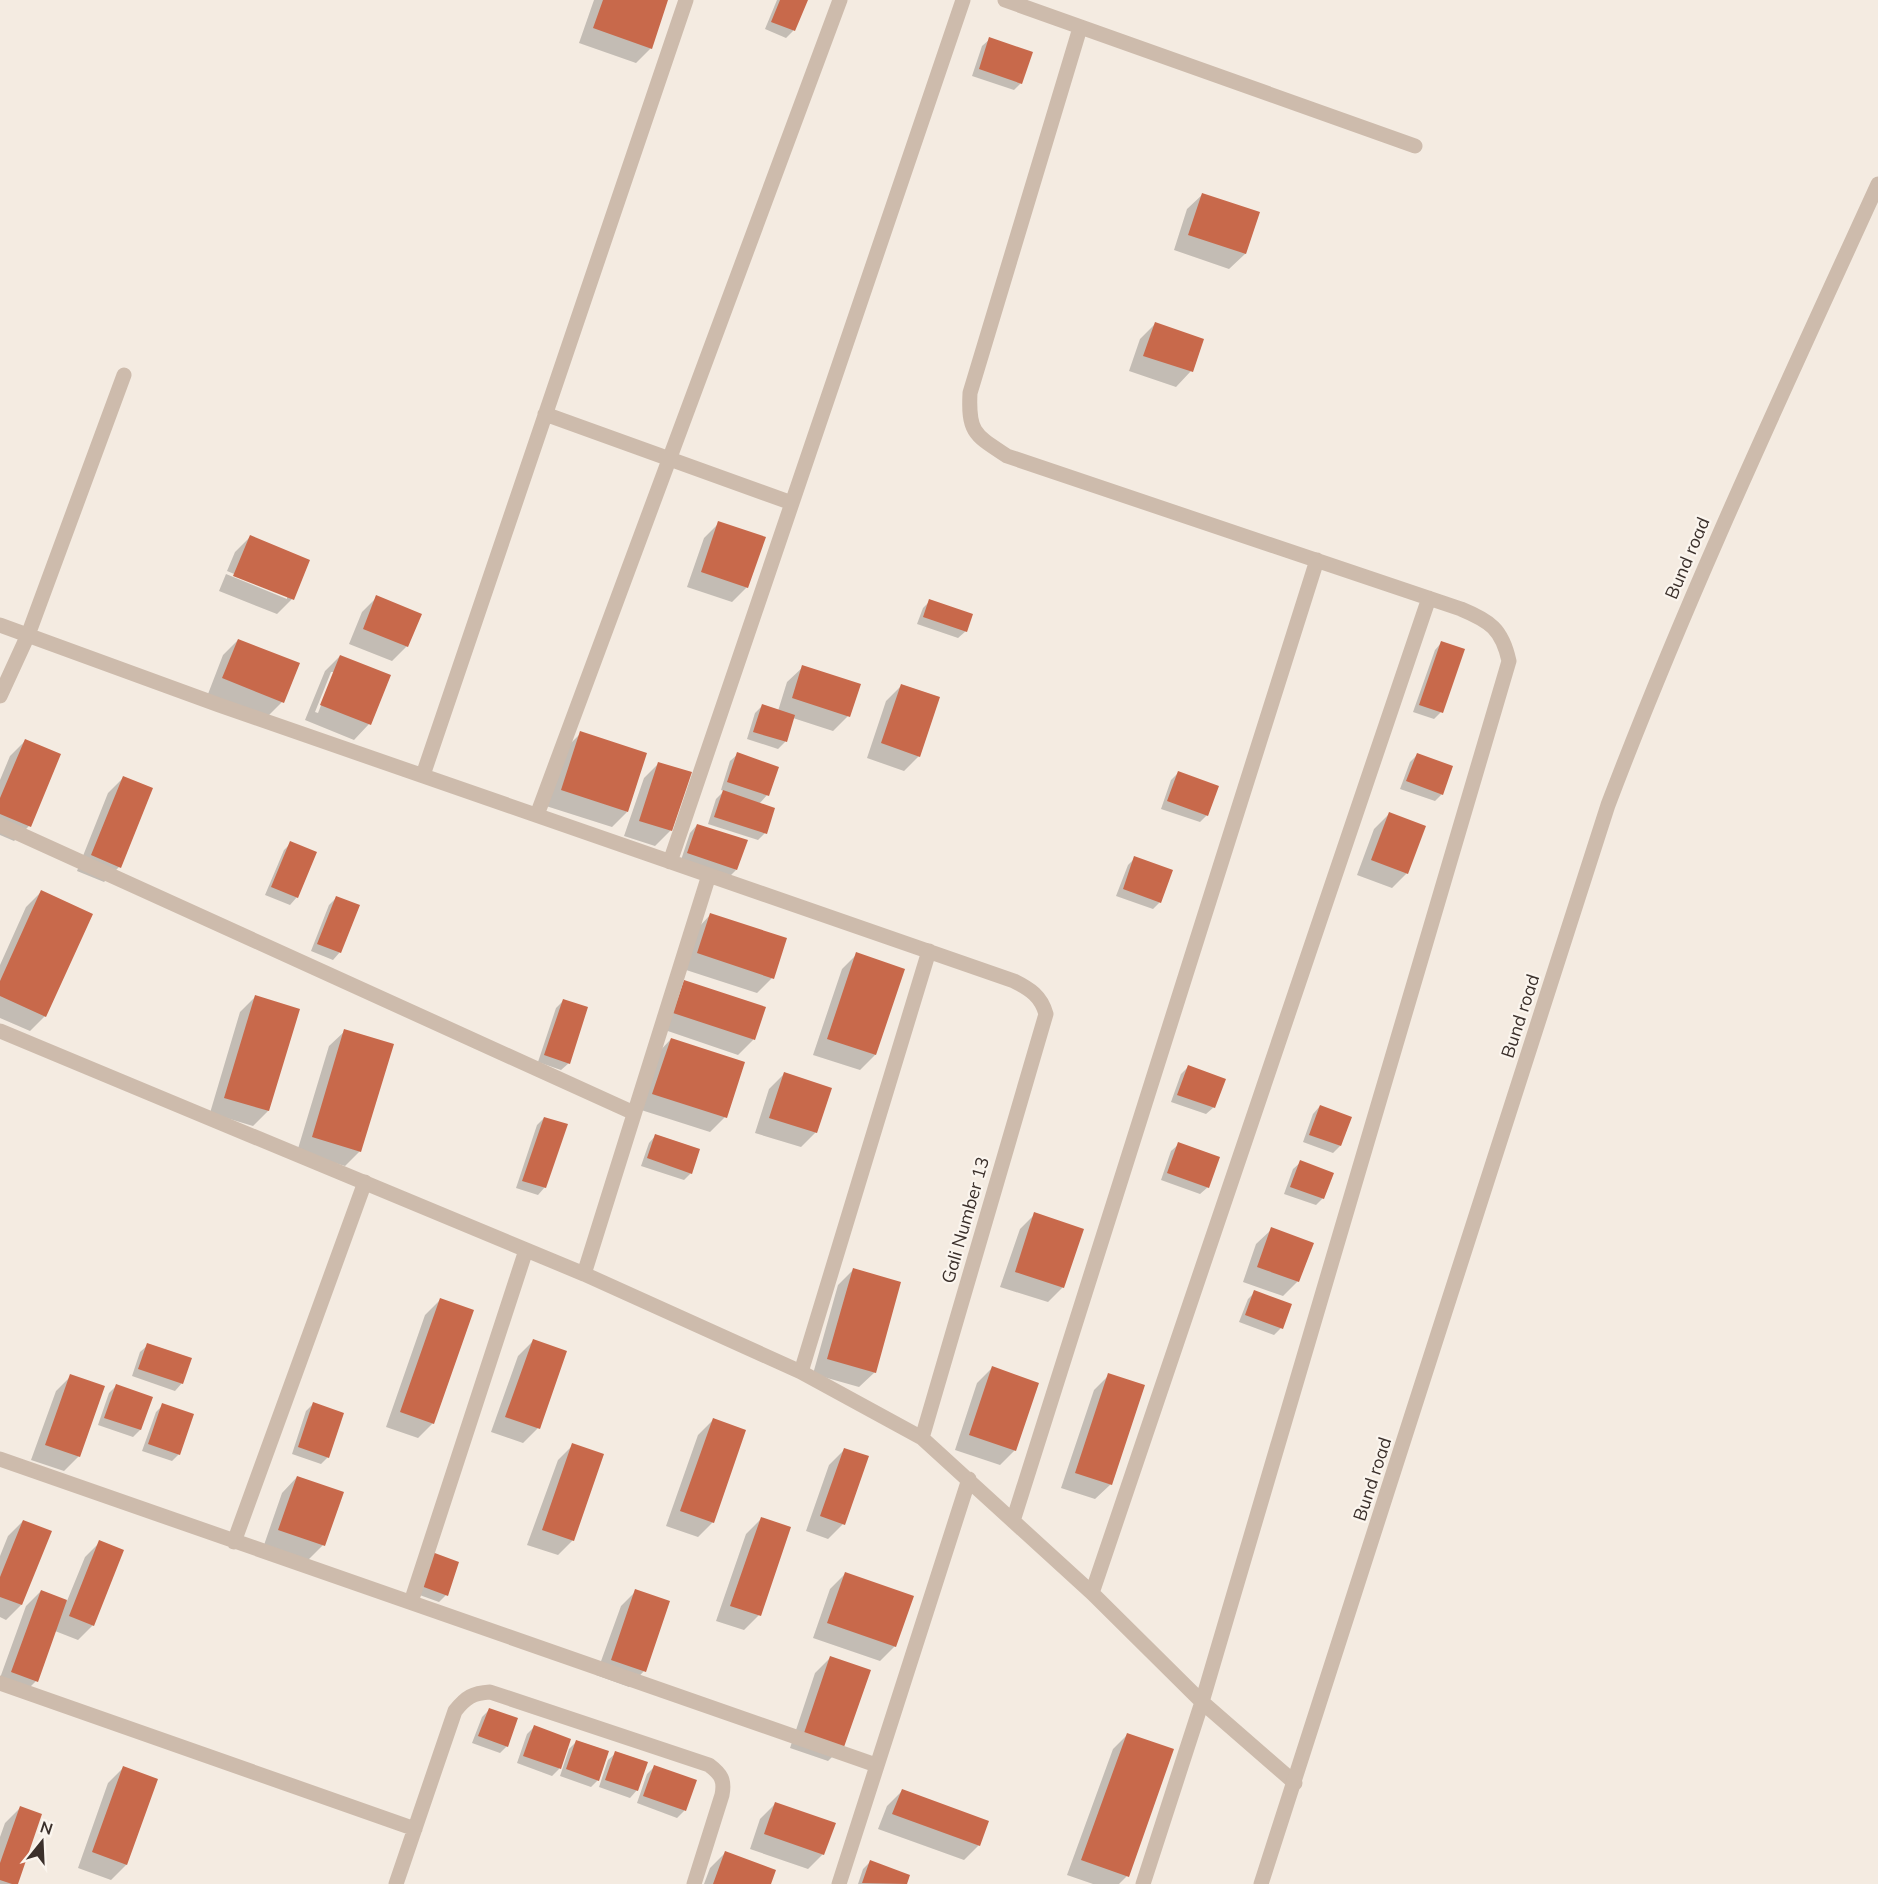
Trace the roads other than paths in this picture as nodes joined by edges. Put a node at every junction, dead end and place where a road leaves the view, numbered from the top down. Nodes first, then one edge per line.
1 (686, 0) edge
2 (840, 0) edge
3 (963, 0) edge
4 (1005, 0) edge
5 (1080, 28) junction
6 (1415, 146) dead end
7 (1878, 184) edge
8 (124, 375) dead end
9 (545, 414) junction
10 (670, 459) junction
11 (792, 503) junction
12 (1317, 560) junction
13 (1429, 598) junction
14 (0, 625) edge
15 (28, 635) junction
16 (0, 696) edge
17 (423, 775) junction
18 (537, 815) junction
19 (0, 825) edge
20 (670, 862) junction
21 (709, 875) junction
22 (929, 951) junction
23 (0, 1031) edge
24 (634, 1113) junction
25 (365, 1182) junction
26 (526, 1250) junction
27 (584, 1274) junction
28 (801, 1372) junction
29 (922, 1438) junction
30 (0, 1459) edge
31 (969, 1479) junction
32 (1013, 1521) junction
33 (234, 1542) junction
34 (1092, 1593) junction
35 (411, 1602) junction
36 (0, 1683) edge
37 (1202, 1702) junction
38 (876, 1765) junction
39 (1295, 1783) junction
40 (415, 1829) junction
41 (396, 1884) edge
42 (694, 1884) edge
43 (839, 1884) edge
44 (1143, 1884) edge
45 (1262, 1884) edge

1 - 9 street
2 - 10 street
3 - 11 street
4 - 5 street
5 - 6 street
5 - 12 street
7 - 39 street, Bund road
8 - 15 street
9 - 10 street
9 - 17 street
10 - 11 street
10 - 18 street
11 - 20 street
12 - 13 street
12 - 32 street
13 - 34 street
13 - 37 street
14 - 15 street
15 - 16 street
15 - 17 street
17 - 18 street
18 - 20 street
19 - 24 street
20 - 21 street
21 - 22 street
21 - 24 street
22 - 28 street
22 - 29 street, Gali Number 13
23 - 25 street
24 - 27 street
25 - 26 street
25 - 33 street
26 - 27 street
26 - 35 street
27 - 28 street
28 - 29 street
29 - 31 street
30 - 33 street
31 - 32 street
31 - 38 street
32 - 34 street
33 - 35 street
34 - 37 street
35 - 38 street
36 - 40 street
37 - 39 street
37 - 44 street
38 - 43 street
39 - 45 street, Bund road
40 - 41 street
40 - 42 street

